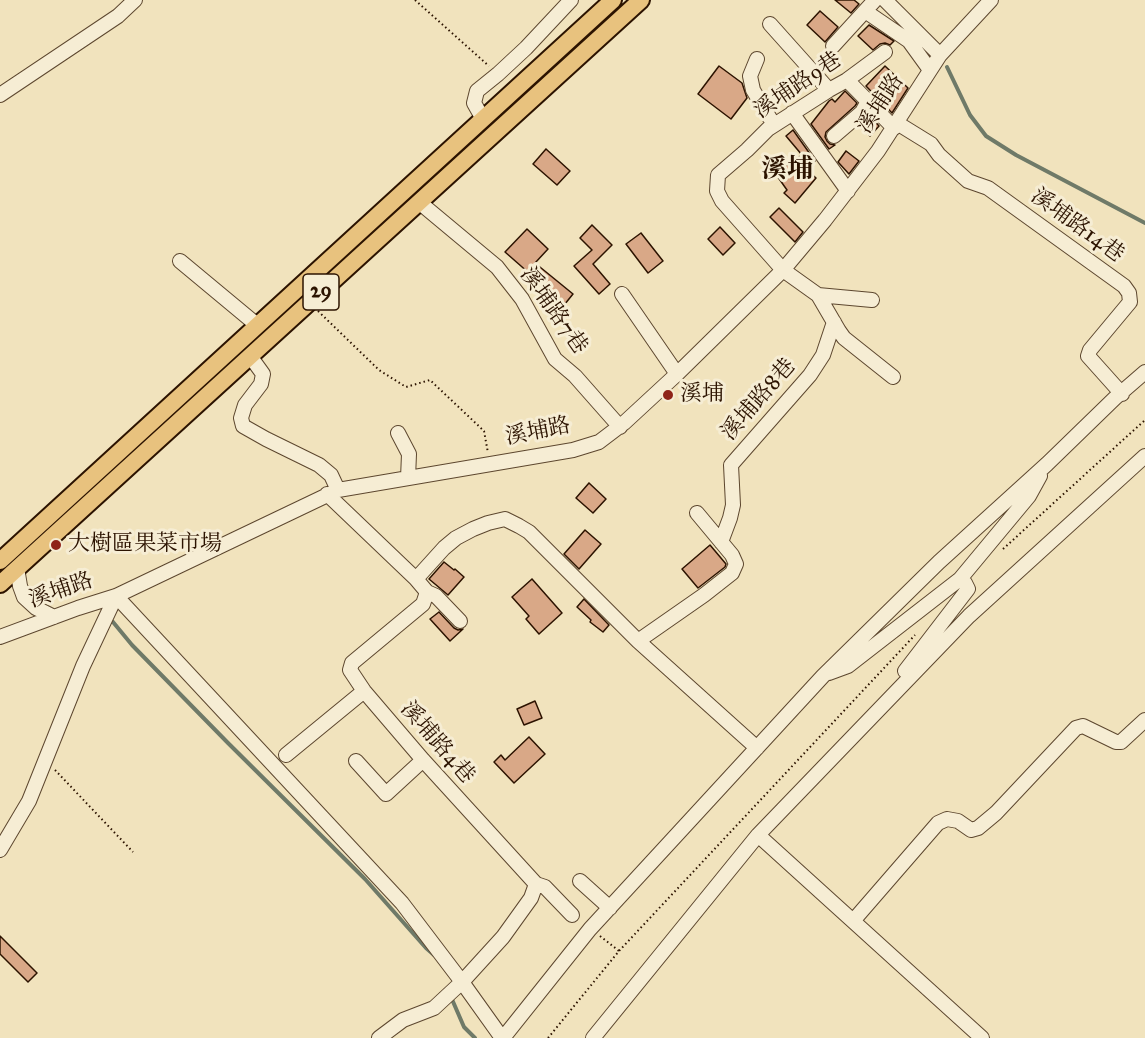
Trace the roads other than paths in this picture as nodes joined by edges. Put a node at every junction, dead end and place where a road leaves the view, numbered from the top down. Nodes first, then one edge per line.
1 (135, 0) edge
2 (571, 0) edge
3 (613, 0) edge
4 (641, 0) edge
5 (885, 0) edge
6 (991, 0) edge
7 (869, 6) edge
8 (770, 24) dead end
9 (833, 46) dead end
10 (885, 52) dead end
11 (940, 55) junction
12 (757, 59) dead end
13 (930, 70) junction
14 (848, 80) junction
15 (829, 90) junction
16 (0, 96) edge
17 (868, 101) junction
18 (792, 113) junction
19 (483, 119) junction
20 (774, 125) junction
21 (895, 125) junction
22 (834, 136) dead end
23 (848, 191) junction
24 (418, 202) junction
25 (180, 261) dead end
26 (783, 270) junction
27 (622, 294) dead end
28 (818, 295) junction
29 (872, 300) dead end
30 (834, 322) junction
31 (257, 325) junction
32 (250, 356) junction
33 (1145, 372) edge
34 (676, 374) junction
35 (893, 377) dead end
36 (1122, 394) junction
37 (620, 427) junction
38 (398, 433) dead end
39 (1145, 456) edge
40 (1047, 464) junction
41 (408, 478) junction
42 (333, 492) junction
43 (697, 513) dead end
44 (721, 542) junction
45 (0, 561) edge
46 (17, 568) junction
47 (416, 579) junction
48 (960, 579) junction
49 (0, 584) edge
50 (427, 592) junction
51 (116, 596) junction
52 (54, 617) junction
53 (460, 621) dead end
54 (0, 637) edge
55 (638, 641) junction
56 (823, 676) junction
57 (364, 691) junction
58 (882, 705) junction
59 (1145, 720) edge
60 (758, 748) junction
61 (286, 755) dead end
62 (356, 760) dead end
63 (423, 760) junction
64 (758, 835) junction
65 (0, 850) edge
66 (580, 881) dead end
67 (536, 884) junction
68 (610, 908) junction
69 (572, 915) dead end
70 (854, 921) junction
71 (462, 982) junction
72 (379, 1038) edge
73 (502, 1038) edge
74 (593, 1038) edge
75 (982, 1038) edge

1 - 16 street
2 - 19 street
3 - 19 main road, 29
4 - 24 main road, 溪埔路 / 29
5 - 11 street
6 - 11 street, 溪埔路
7 - 9 street
7 - 13 street
8 - 15 street
10 - 14 street, 溪埔路9巷
11 - 13 street, 溪埔路
12 - 20 street
13 - 21 street, 溪埔路
14 - 15 street, 溪埔路9巷
14 - 17 street
15 - 18 street, 溪埔路9巷
17 - 21 street
17 - 22 street
18 - 20 street, 溪埔路9巷
18 - 23 street
19 - 31 main road, 29
20 - 26 street, 溪埔路9巷
21 - 23 street, 溪埔路
21 - 36 street, 溪埔路14巷
23 - 26 street, 溪埔路
24 - 32 main road, 溪埔路 / 29
24 - 37 street, 溪埔路7巷
25 - 31 street
26 - 28 street, 溪埔路9巷
26 - 34 street, 溪埔路
27 - 34 street
28 - 29 street
28 - 30 street
30 - 35 street
30 - 44 street, 溪埔路8巷
31 - 45 main road, 29
32 - 42 street
32 - 46 main road, 溪埔路 / 29
33 - 36 street
34 - 37 street, 溪埔路
36 - 40 street
37 - 41 street, 溪埔路
38 - 41 street
39 - 58 street
40 - 48 street
40 - 56 street
41 - 42 street, 溪埔路
42 - 47 street
42 - 51 street, 溪埔路
43 - 44 street
44 - 55 street
46 - 49 main road, 溪埔路 / 29
46 - 52 street
47 - 50 street
47 - 55 street
48 - 56 street
48 - 58 street
50 - 53 street
50 - 57 street, 溪埔路4巷
51 - 52 street, 溪埔路
51 - 65 street
51 - 71 street
52 - 54 street, 溪埔路
55 - 60 street
56 - 60 street
57 - 61 street
57 - 63 street, 溪埔路4巷
58 - 64 street
59 - 70 street
60 - 68 street
62 - 63 street
63 - 67 street, 溪埔路4巷
64 - 70 street
64 - 74 street
66 - 68 street
67 - 69 street, 溪埔路4巷
67 - 71 street
68 - 73 street
70 - 75 street
71 - 72 street
71 - 73 street

